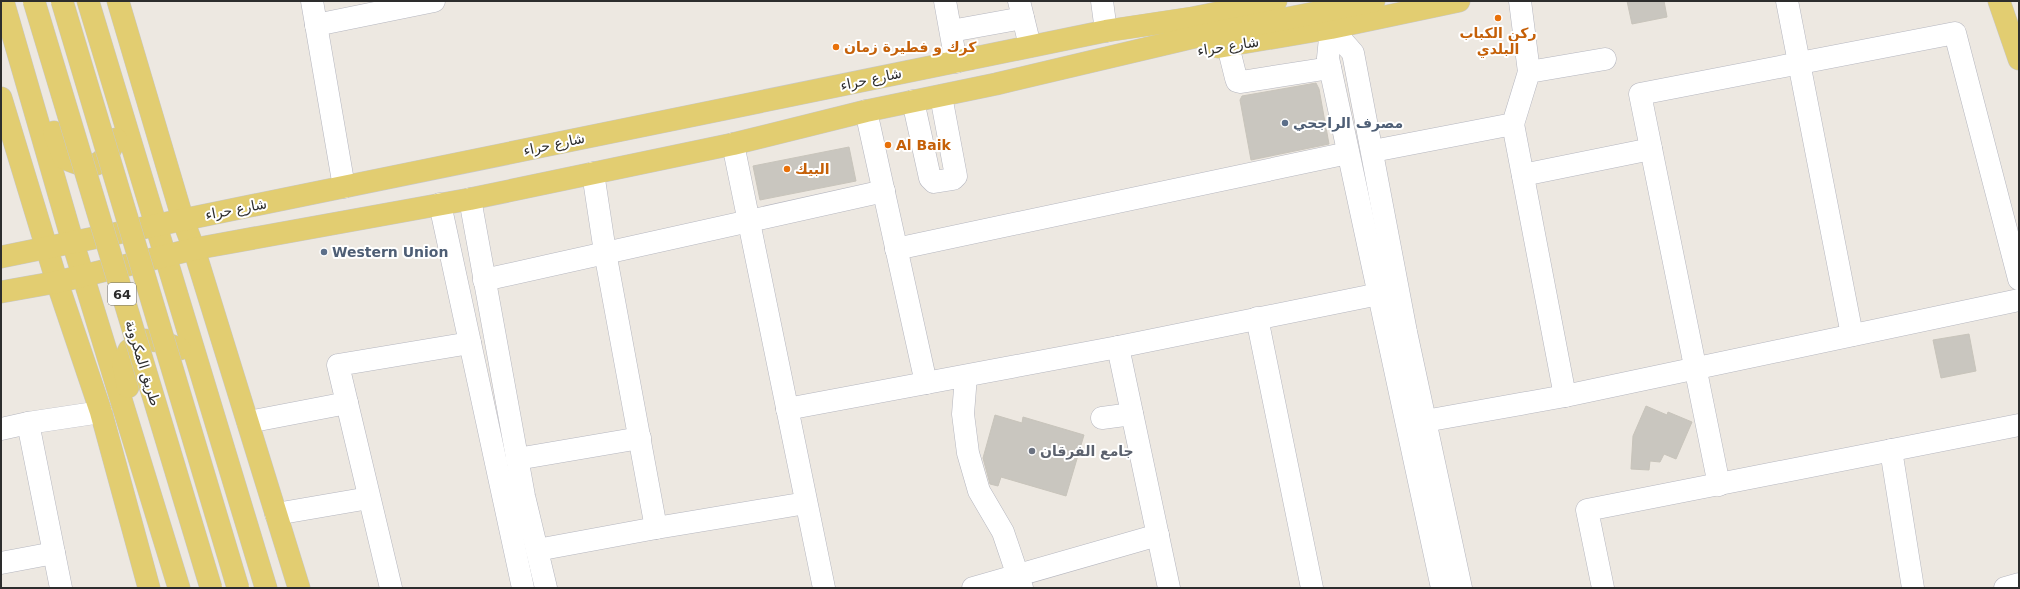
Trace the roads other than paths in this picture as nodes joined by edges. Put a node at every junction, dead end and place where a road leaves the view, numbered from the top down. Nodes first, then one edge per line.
1 (3, 1) edge
2 (6, 1) edge
3 (34, 1) edge
4 (62, 1) edge
5 (87, 1) edge
6 (118, 1) edge
7 (312, 1) edge
8 (434, 1) edge
9 (945, 1) edge
10 (1102, 1) edge
11 (1209, 1) edge
12 (1276, 1) edge
13 (1374, 1) edge
14 (1459, 1) edge
15 (1520, 1) edge
16 (1787, 1) edge
17 (1999, 1) edge
18 (2008, 1) edge
19 (1021, 9) edge
20 (316, 25) junction
21 (1195, 27) junction
22 (1331, 28) junction
23 (951, 31) junction
24 (1106, 31) junction
25 (1030, 46) junction
26 (1228, 46) junction
27 (2019, 47) edge
28 (1605, 59) dead end
29 (2019, 59) edge
30 (956, 62) junction
31 (1800, 63) junction
32 (1330, 68) junction
33 (1529, 72) junction
34 (996, 84) junction
35 (941, 96) junction
36 (1, 98) edge
37 (913, 102) junction
38 (866, 111) junction
39 (1513, 124) junction
40 (948, 131) junction
41 (920, 135) junction
42 (733, 144) junction
43 (1651, 149) junction
44 (1373, 151) junction
45 (1348, 153) junction
46 (593, 173) junction
47 (1523, 175) junction
48 (344, 187) junction
49 (884, 191) junction
50 (470, 199) junction
51 (440, 204) junction
52 (183, 220) junction
53 (749, 220) junction
54 (157, 224) junction
55 (73, 243) junction
56 (46, 247) junction
57 (194, 249) junction
58 (896, 249) junction
59 (606, 252) junction
60 (166, 256) junction
61 (1, 257) edge
62 (84, 275) junction
63 (2019, 279) edge
64 (484, 280) junction
65 (57, 282) junction
66 (1, 292) edge
67 (1379, 294) junction
68 (2019, 300) edge
69 (1257, 318) junction
70 (1397, 333) junction
71 (1852, 335) junction
72 (470, 343) junction
73 (1118, 347) junction
74 (1695, 368) junction
75 (966, 376) junction
76 (926, 383) junction
77 (1565, 396) junction
78 (346, 403) junction
79 (787, 409) junction
80 (101, 412) junction
81 (1132, 414) junction
82 (1102, 418) dead end
83 (1424, 421) junction
84 (248, 422) junction
85 (28, 423) junction
86 (2019, 425) edge
87 (1, 429) edge
88 (640, 438) junction
89 (1891, 450) junction
90 (517, 459) junction
91 (227, 460) junction
92 (148, 485) junction
93 (1719, 485) junction
94 (369, 498) junction
95 (514, 499) junction
96 (806, 503) junction
97 (276, 514) junction
98 (656, 528) junction
99 (1158, 535) junction
100 (538, 550) junction
101 (54, 553) junction
102 (1, 563) edge
103 (1020, 581) edge
104 (2019, 584) edge
105 (61, 588) edge
106 (149, 588) edge
107 (179, 588) edge
108 (211, 588) edge
109 (238, 588) edge
110 (266, 588) edge
111 (298, 588) edge
112 (391, 588) edge
113 (523, 588) edge
114 (546, 588) edge
115 (824, 588) edge
116 (973, 588) edge
117 (1169, 588) edge
118 (1312, 588) edge
119 (1442, 588) edge
120 (1461, 588) edge
121 (1603, 588) edge
122 (1913, 588) edge
123 (2005, 588) edge

1 - 55 main road
2 - 5 main road
3 - 108 main road, طريق المكرونة / 64, bridge
4 - 109 main road, طريق المكرونة / 64, bridge
5 - 54 main road
6 - 52 main road
7 - 20 street
8 - 20 street
9 - 23 street
10 - 24 street
11 - 24 main road, شارع حراء
12 - 21 main road, شارع حراء
13 - 21 main road, شارع حراء
14 - 22 main road, شارع حراء
15 - 33 street
16 - 31 street
17 - 29 main road
18 - 27 main road
19 - 23 street
19 - 25 street
20 - 48 street
21 - 24 main road, شارع حراء
21 - 34 main road, شارع حراء
22 - 26 main road, شارع حراء
22 - 32 street
22 - 44 street
23 - 30 street
24 - 25 main road, شارع حراء
25 - 30 main road, شارع حراء
26 - 32 street
26 - 34 main road, شارع حراء
28 - 33 street
30 - 48 main road, شارع حراء
31 - 43 street
31 - 63 street
31 - 71 street
32 - 45 street
33 - 39 street
34 - 35 main road, شارع حراء
35 - 37 main road, شارع حراء
35 - 40 street
36 - 56 main road
37 - 38 main road, شارع حراء
37 - 41 street
38 - 42 main road, شارع حراء
38 - 49 street
39 - 44 street
39 - 47 street
40 - 41 street
40 - 41 street
42 - 46 main road, شارع حراء
42 - 53 street
43 - 47 street
43 - 74 street
44 - 70 street
45 - 58 street
45 - 67 street
46 - 50 main road, شارع حراء
46 - 59 street
47 - 77 street
48 - 52 main road, شارع حراء
49 - 53 street
49 - 58 street
50 - 51 main road, شارع حراء
50 - 64 street
51 - 57 main road, شارع حراء
51 - 72 street
52 - 54 main road, شارع حراء
52 - 57 main road
53 - 59 street
53 - 79 street
54 - 55 main road, شارع حراء
54 - 60 main road
55 - 56 main road, شارع حراء
55 - 62 main road
56 - 61 main road, شارع حراء
56 - 65 main road
57 - 60 main road, شارع حراء
57 - 84 main road
58 - 76 street
59 - 64 street
59 - 88 street
60 - 62 main road, شارع حراء
60 - 91 main road
62 - 65 main road, شارع حراء
62 - 92 main road
64 - 90 street
65 - 66 main road, شارع حراء
65 - 80 main road
67 - 69 street
67 - 70 street
68 - 71 street
69 - 73 street
69 - 118 street
70 - 83 street
70 - 119 street
71 - 74 street
72 - 78 street
72 - 95 street
73 - 75 street
73 - 81 street
74 - 77 street
74 - 93 street
75 - 76 street
75 - 103 street
76 - 79 street
77 - 83 street
78 - 84 street
78 - 94 street
79 - 96 street
80 - 85 street
80 - 106 main road
81 - 82 street
81 - 99 street
83 - 120 street
84 - 97 main road
85 - 87 street
85 - 101 street
86 - 89 street
88 - 90 street
88 - 98 street
89 - 93 street
89 - 122 street
90 - 95 street
91 - 92 main road
91 - 110 main road
92 - 107 main road
93 - 121 street
94 - 97 street
94 - 112 street
95 - 100 street
95 - 113 street
96 - 98 street
96 - 115 street
97 - 111 main road
98 - 100 street
99 - 103 street
99 - 117 street
100 - 114 street
101 - 102 street
101 - 105 street
103 - 116 street
104 - 123 street

